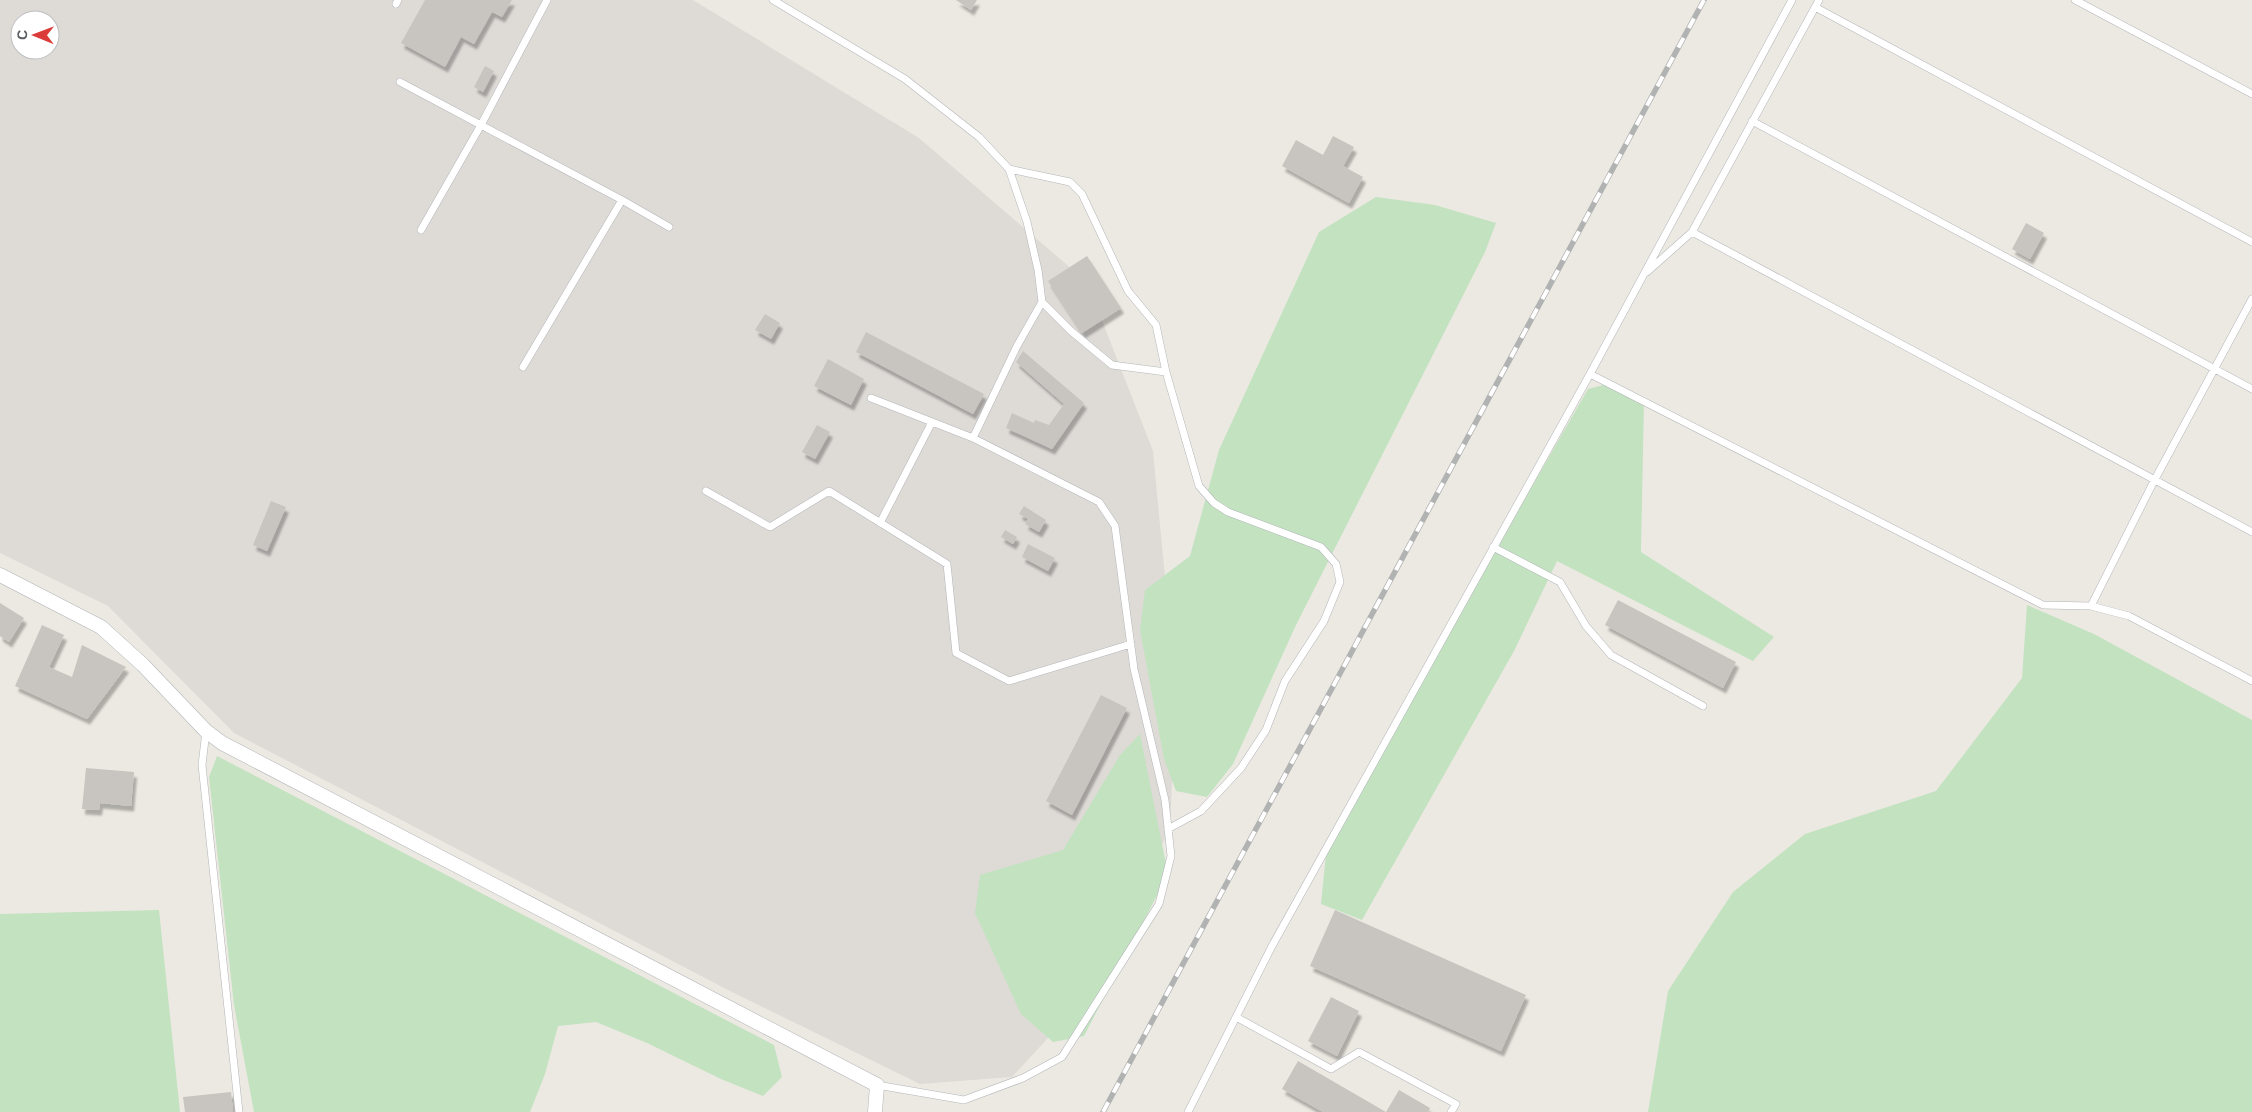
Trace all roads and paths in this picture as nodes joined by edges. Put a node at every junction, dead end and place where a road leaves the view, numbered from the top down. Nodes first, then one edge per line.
1 (547, 0) edge
2 (774, 0) edge
3 (1792, 0) edge
4 (1819, 0) edge
5 (2075, 0) edge
6 (1815, 7) junction
7 (400, 82) dead end
8 (2252, 94) edge
9 (1752, 121) junction
10 (481, 125) junction
11 (1009, 169) junction
12 (622, 200) junction
13 (669, 227) dead end
14 (421, 230) dead end
15 (1692, 232) junction
16 (2252, 242) edge
17 (1643, 276) junction
18 (2252, 299) edge
19 (1042, 302) junction
20 (523, 367) dead end
21 (2215, 368) junction
22 (1166, 372) junction
23 (1590, 374) junction
24 (2252, 389) edge
25 (871, 398) dead end
26 (932, 422) junction
27 (973, 438) junction
28 (2154, 481) junction
29 (706, 491) dead end
30 (880, 523) junction
31 (2252, 532) edge
32 (1494, 547) junction
33 (0, 575) edge
34 (2091, 606) junction
35 (1130, 644) junction
36 (2252, 681) edge
37 (1703, 706) dead end
38 (206, 732) junction
39 (1168, 829) junction
40 (1236, 1017) junction
41 (877, 1085) junction
42 (240, 1112) edge
43 (875, 1112) edge
44 (1188, 1112) edge
45 (1451, 1112) edge

1 - 10 lane
2 - 11 lane
3 - 17 lane
4 - 6 lane
5 - 8 lane
6 - 9 lane
6 - 16 lane
7 - 10 lane
9 - 15 lane
9 - 21 lane
10 - 12 lane
10 - 14 lane
11 - 19 lane
11 - 22 lane
12 - 13 lane
12 - 20 lane
15 - 17 lane
15 - 28 lane
17 - 23 lane
18 - 21 lane
19 - 22 lane
19 - 27 lane
21 - 24 lane
21 - 28 lane
22 - 39 lane
23 - 32 lane
23 - 34 lane
25 - 26 lane
26 - 27 lane
26 - 30 lane
27 - 35 lane
28 - 31 lane
28 - 34 lane
29 - 30 lane
30 - 35 lane
32 - 37 lane
32 - 40 lane
33 - 38 street
34 - 36 lane
35 - 39 lane
38 - 41 street
38 - 42 lane
39 - 41 lane
40 - 44 lane
40 - 45 lane
41 - 43 street

